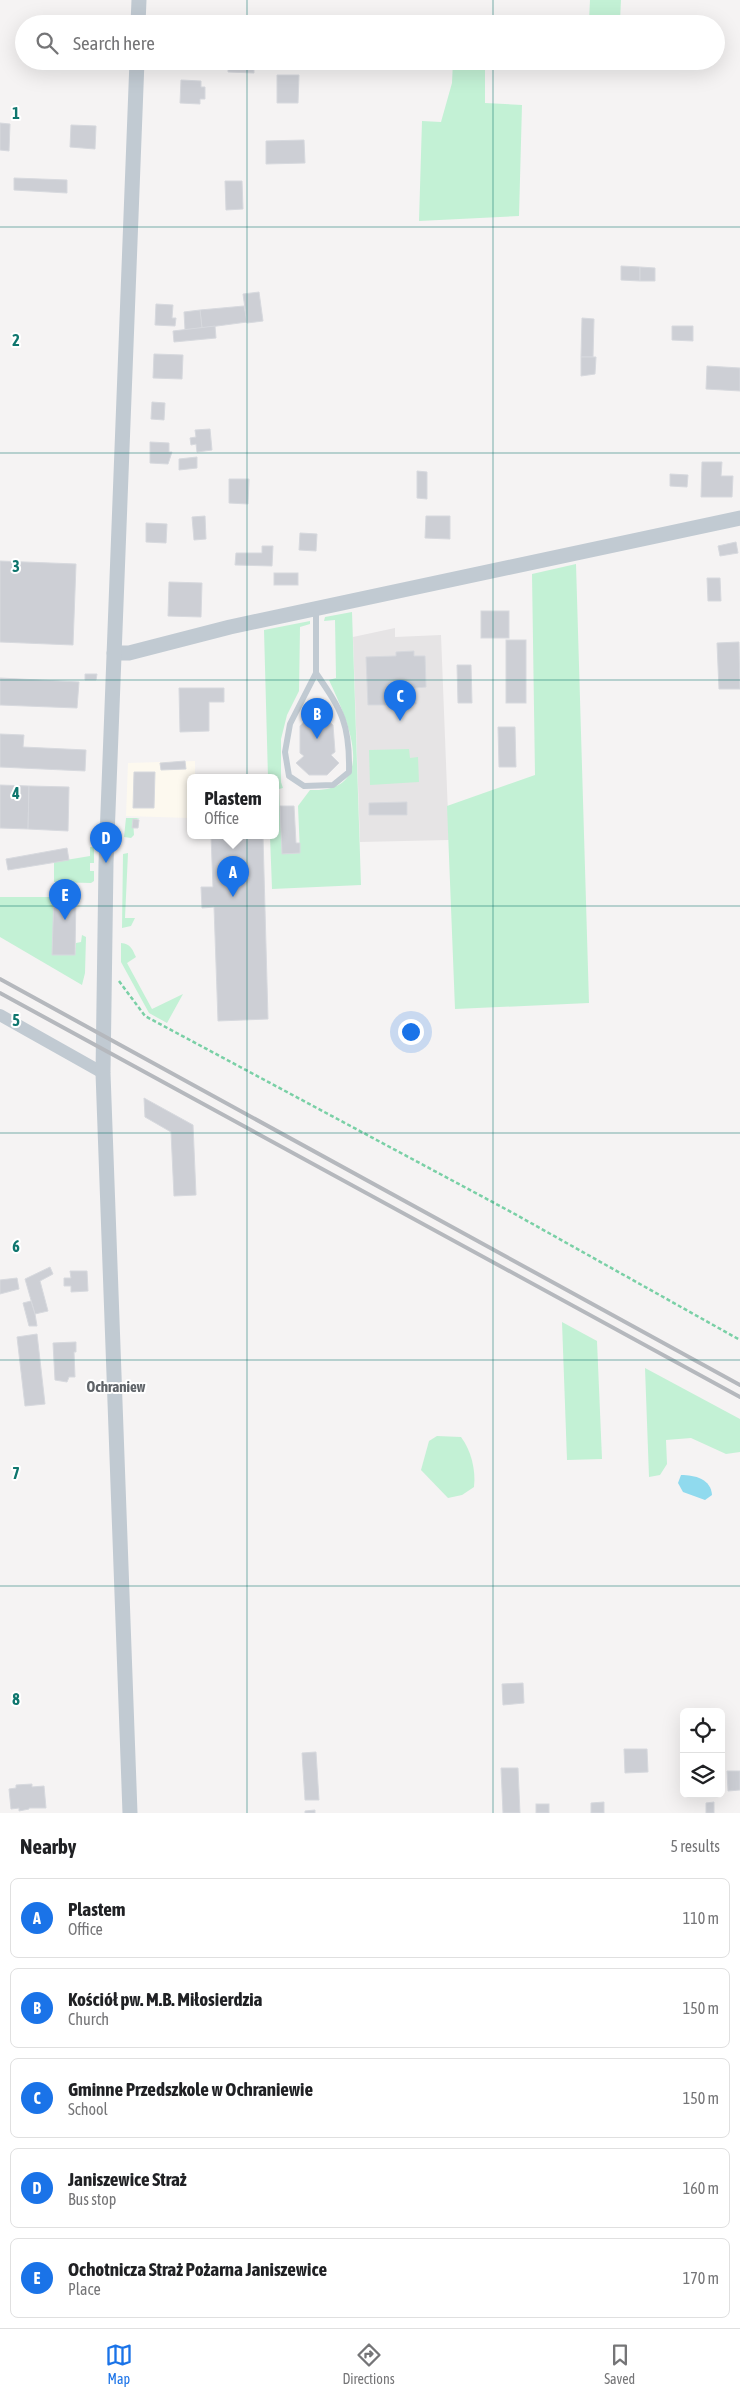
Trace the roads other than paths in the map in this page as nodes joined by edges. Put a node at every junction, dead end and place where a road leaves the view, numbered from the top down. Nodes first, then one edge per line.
1 (139, 0) edge
2 (138, 15) edge
3 (137, 70) edge
4 (740, 518) edge
5 (316, 609) junction
6 (114, 653) junction
7 (316, 672) junction
8 (0, 1015) edge
9 (103, 1073) junction
10 (130, 1813) edge

1 - 2 street
3 - 6 street
4 - 5 street
5 - 6 street
5 - 7 lane
6 - 9 street
7 - 7 lane
8 - 9 street
9 - 10 street

